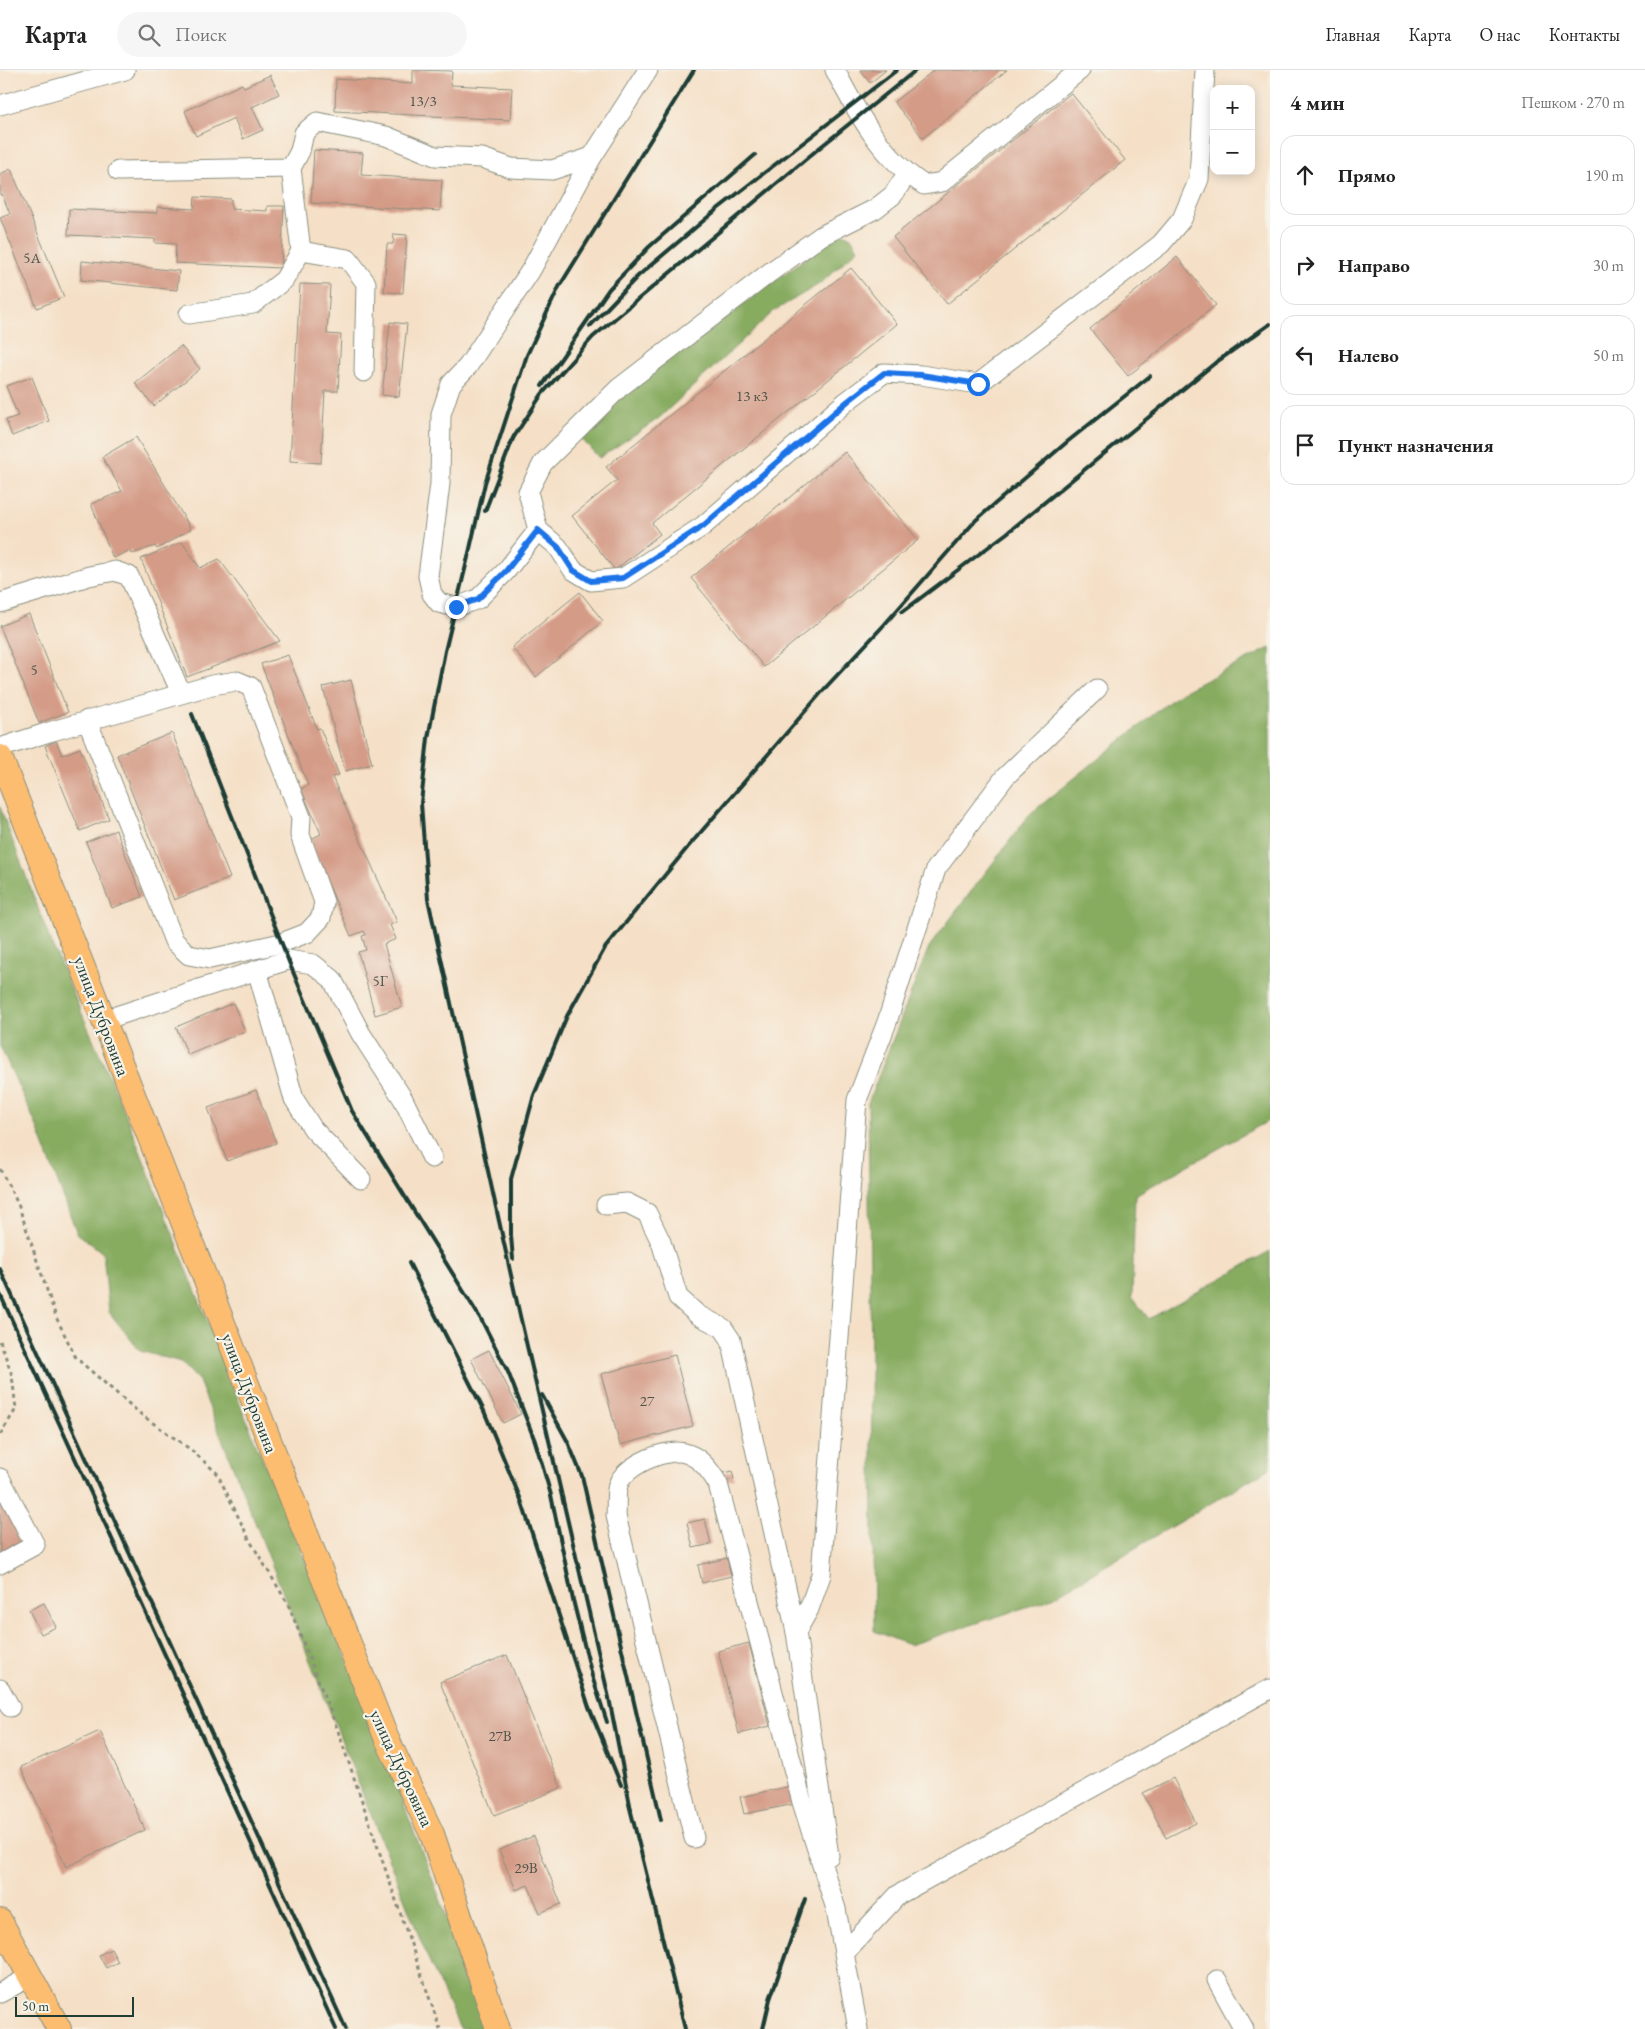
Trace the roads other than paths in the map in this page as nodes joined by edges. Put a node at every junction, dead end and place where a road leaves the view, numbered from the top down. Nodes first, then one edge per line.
1 (125, 70) edge
2 (648, 70) edge
3 (835, 70) edge
4 (1080, 70) edge
5 (1205, 70) edge
6 (94, 74) edge
7 (0, 105) edge
8 (592, 158) junction
9 (291, 168) junction
10 (118, 171) dead end
11 (907, 174) junction
12 (301, 251) junction
13 (189, 314) dead end
14 (364, 372) dead end
15 (538, 530) junction
16 (0, 603) edge
17 (1097, 689) dead end
18 (181, 693) junction
19 (87, 720) junction
20 (0, 748) edge
21 (0, 756) edge
22 (256, 970) junction
23 (104, 1020) junction
24 (432, 1158) dead end
25 (362, 1179) dead end
26 (606, 1205) dead end
27 (0, 1478) edge
28 (0, 1564) edge
29 (796, 1632) junction
30 (0, 1689) edge
31 (1270, 1689) edge
32 (10, 1707) dead end
33 (694, 1838) dead end
34 (836, 1909) junction
35 (0, 1921) edge
36 (845, 1952) junction
37 (31, 1976) junction
38 (1217, 1980) dead end
39 (0, 1994) edge
40 (59, 2029) edge
41 (498, 2029) edge
42 (858, 2029) edge
43 (1244, 2029) edge

1 - 6 street
2 - 8 street
3 - 11 street
4 - 11 street
5 - 15 street
6 - 7 street
8 - 9 street
8 - 15 street
9 - 10 street
9 - 12 street
11 - 15 street
12 - 13 street
12 - 14 street
16 - 18 street
17 - 29 street
18 - 19 street
18 - 19 street
19 - 20 street
21 - 23 main road, улица Дубровина
22 - 23 street
22 - 24 street
22 - 25 street
23 - 41 main road, улица Дубровина
26 - 29 street
27 - 28 street
29 - 34 street
30 - 32 street
31 - 36 street
33 - 34 street
34 - 36 street
35 - 37 main road
36 - 42 street
37 - 39 street
37 - 40 main road
38 - 43 street

